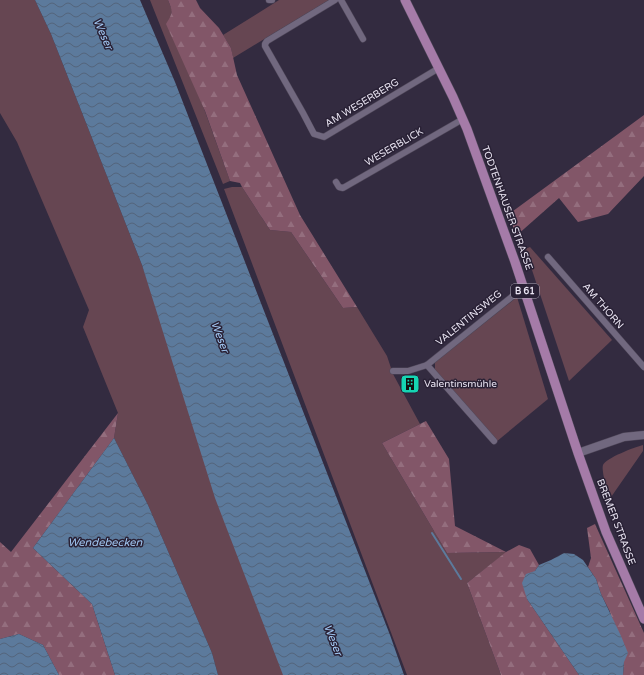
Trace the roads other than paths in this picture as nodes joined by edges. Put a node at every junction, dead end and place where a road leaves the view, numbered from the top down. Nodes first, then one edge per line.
1 (335, 0) edge
2 (341, 0) edge
3 (405, 0) edge
4 (363, 39) dead end
5 (439, 68) junction
6 (463, 119) junction
7 (336, 182) dead end
8 (548, 257) dead end
9 (524, 287) junction
10 (427, 365) junction
11 (644, 367) edge
12 (393, 371) dead end
13 (644, 435) edge
14 (494, 441) dead end
15 (578, 453) junction
16 (644, 619) edge

1 - 5 street, AM WESERBERG
2 - 4 street
3 - 5 main road, TODTENHAUSER STRASSE / B 61
5 - 6 main road, TODTENHAUSER STRASSE / B 61
6 - 7 street, WESERBLICK
6 - 9 main road, TODTENHAUSER STRASSE / B 61
8 - 11 street, AM THORN
9 - 10 street, VALENTINSWEG
9 - 15 main road, TODTENHAUSER STRASSE / B 61
10 - 12 street, VALENTINSWEG
10 - 14 street
13 - 15 street
15 - 16 main road, BREMER STRASSE / B 61

